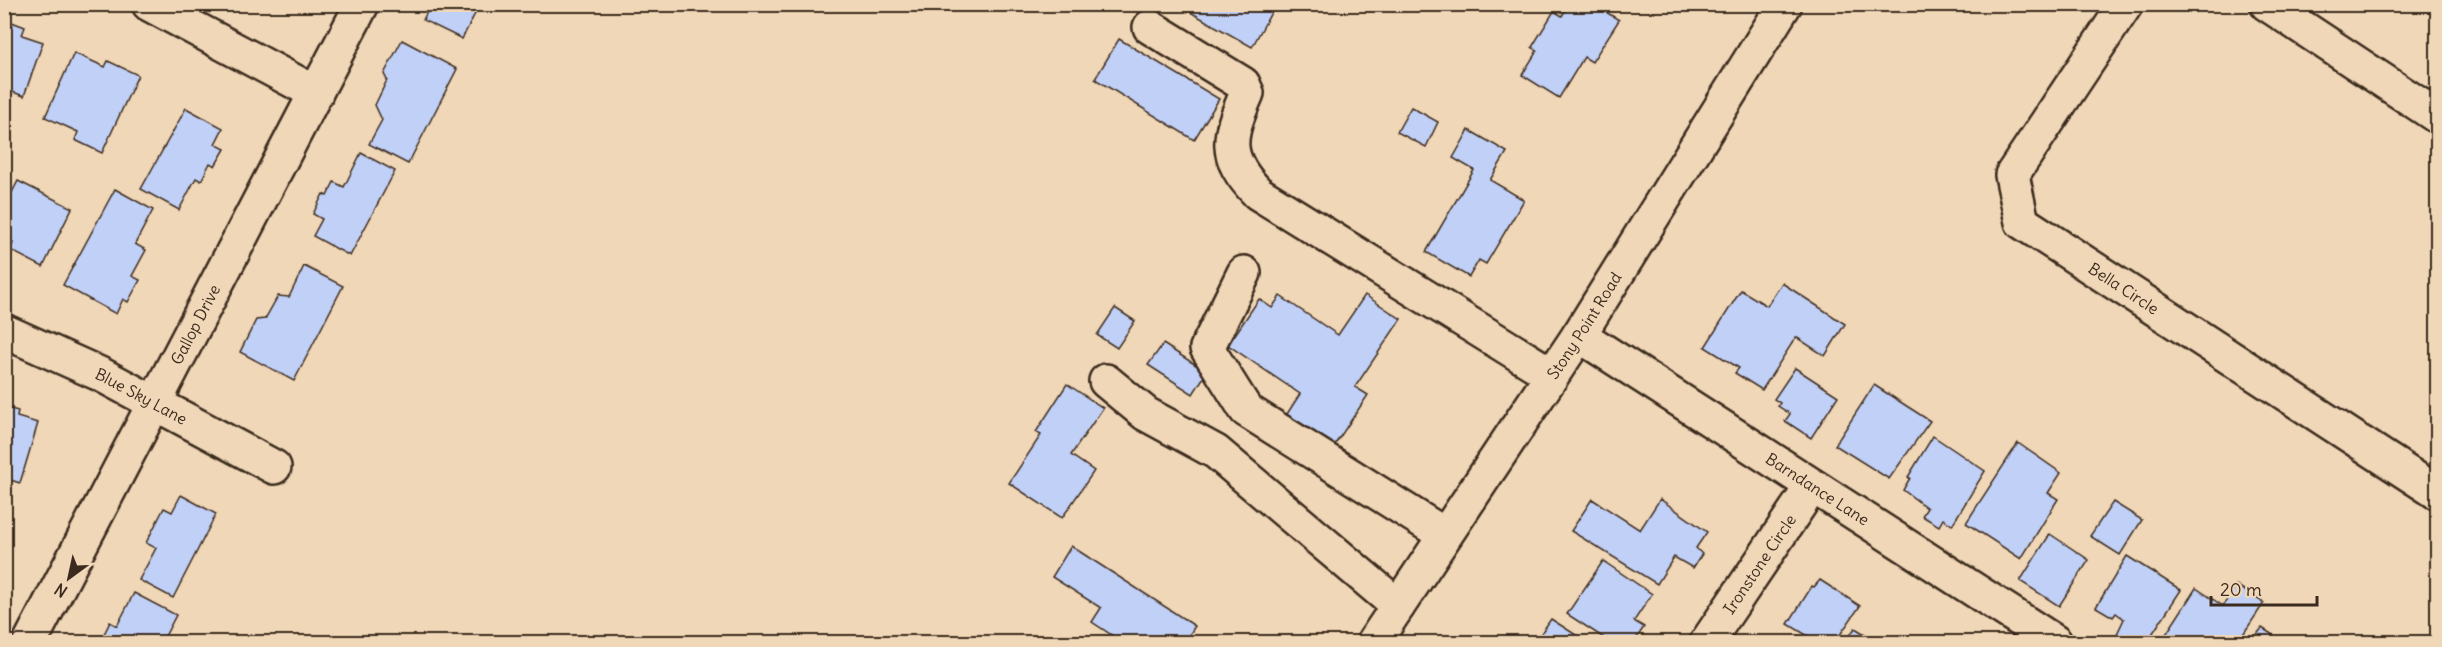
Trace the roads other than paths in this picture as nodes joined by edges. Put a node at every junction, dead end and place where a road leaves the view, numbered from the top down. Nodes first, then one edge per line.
1 (149, 4) edge
2 (362, 4) edge
3 (1785, 4) edge
4 (2126, 4) edge
5 (2266, 4) edge
6 (1150, 27) dead end
7 (316, 93) junction
8 (2438, 117) edge
9 (1244, 273) dead end
10 (4, 331) edge
11 (1579, 335) junction
12 (1552, 375) junction
13 (1106, 381) dead end
14 (155, 403) junction
15 (274, 467) dead end
16 (1812, 486) junction
17 (2438, 493) edge
18 (1445, 535) junction
19 (1398, 606) junction
20 (30, 642) edge
21 (1374, 642) edge
22 (1707, 642) edge
23 (2055, 642) edge

1 - 7 street
2 - 7 street, Gallop Drive
3 - 11 street, Stony Point Road
4 - 17 street, Bella Circle
5 - 8 street
6 - 12 street
7 - 14 street, Gallop Drive
9 - 18 street
10 - 14 street, Blue Sky Lane
11 - 12 street, Stony Point Road
11 - 16 street, Barndance Lane
12 - 18 street, Stony Point Road
13 - 19 street
14 - 15 street, Blue Sky Lane
14 - 20 street, Gallop Drive
16 - 22 street, Ironstone Circle
16 - 23 street, Barndance Lane
18 - 19 street, Stony Point Road
19 - 21 street, Stony Point Road

